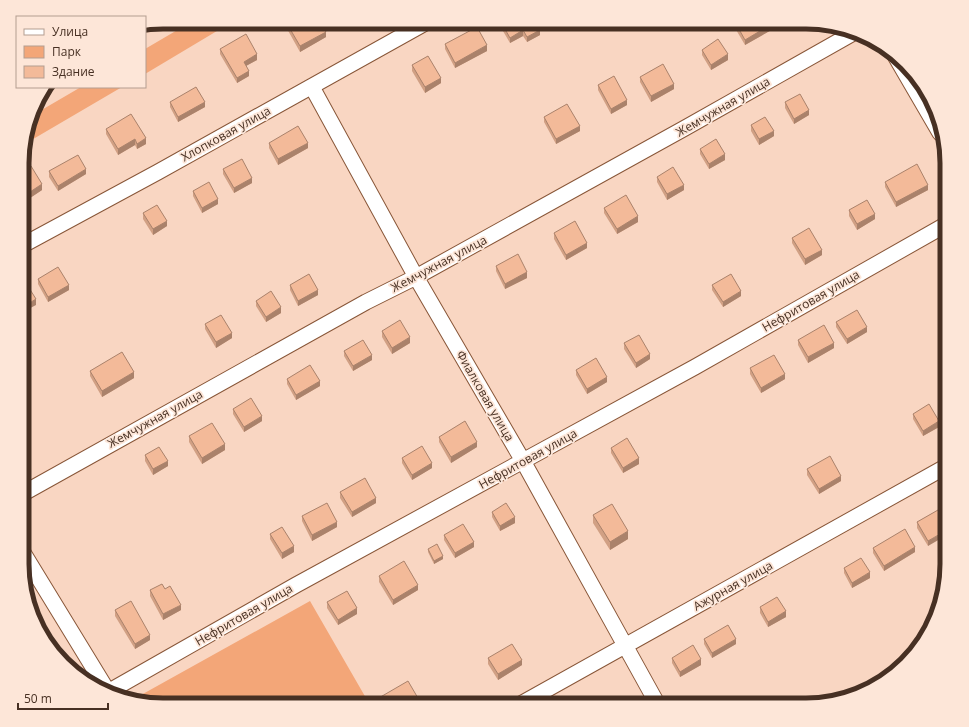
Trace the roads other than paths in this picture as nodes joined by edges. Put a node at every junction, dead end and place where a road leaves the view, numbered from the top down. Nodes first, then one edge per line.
1 (415, 29) edge
2 (848, 36) edge
3 (905, 72) edge
4 (312, 87) junction
5 (933, 122) edge
6 (940, 228) edge
7 (29, 242) edge
8 (416, 277) junction
9 (523, 461) junction
10 (940, 470) edge
11 (29, 490) edge
12 (29, 562) edge
13 (626, 646) junction
14 (103, 684) edge
15 (116, 689) edge
16 (533, 698) edge
17 (654, 698) edge

1 - 4 street, Хлопковая улица
2 - 8 street, Жемчужная улица
3 - 5 street
4 - 7 street, Хлопковая улица
4 - 8 street, Фиалковая улица
6 - 9 street, Нефритовая улица
8 - 9 street, Фиалковая улица
8 - 11 street, Жемчужная улица
9 - 13 street, Фиалковая улица
9 - 15 street, Нефритовая улица
10 - 13 street, Ажурная улица
12 - 14 street
13 - 16 street, Ажурная улица
13 - 17 street, Фиалковая улица

